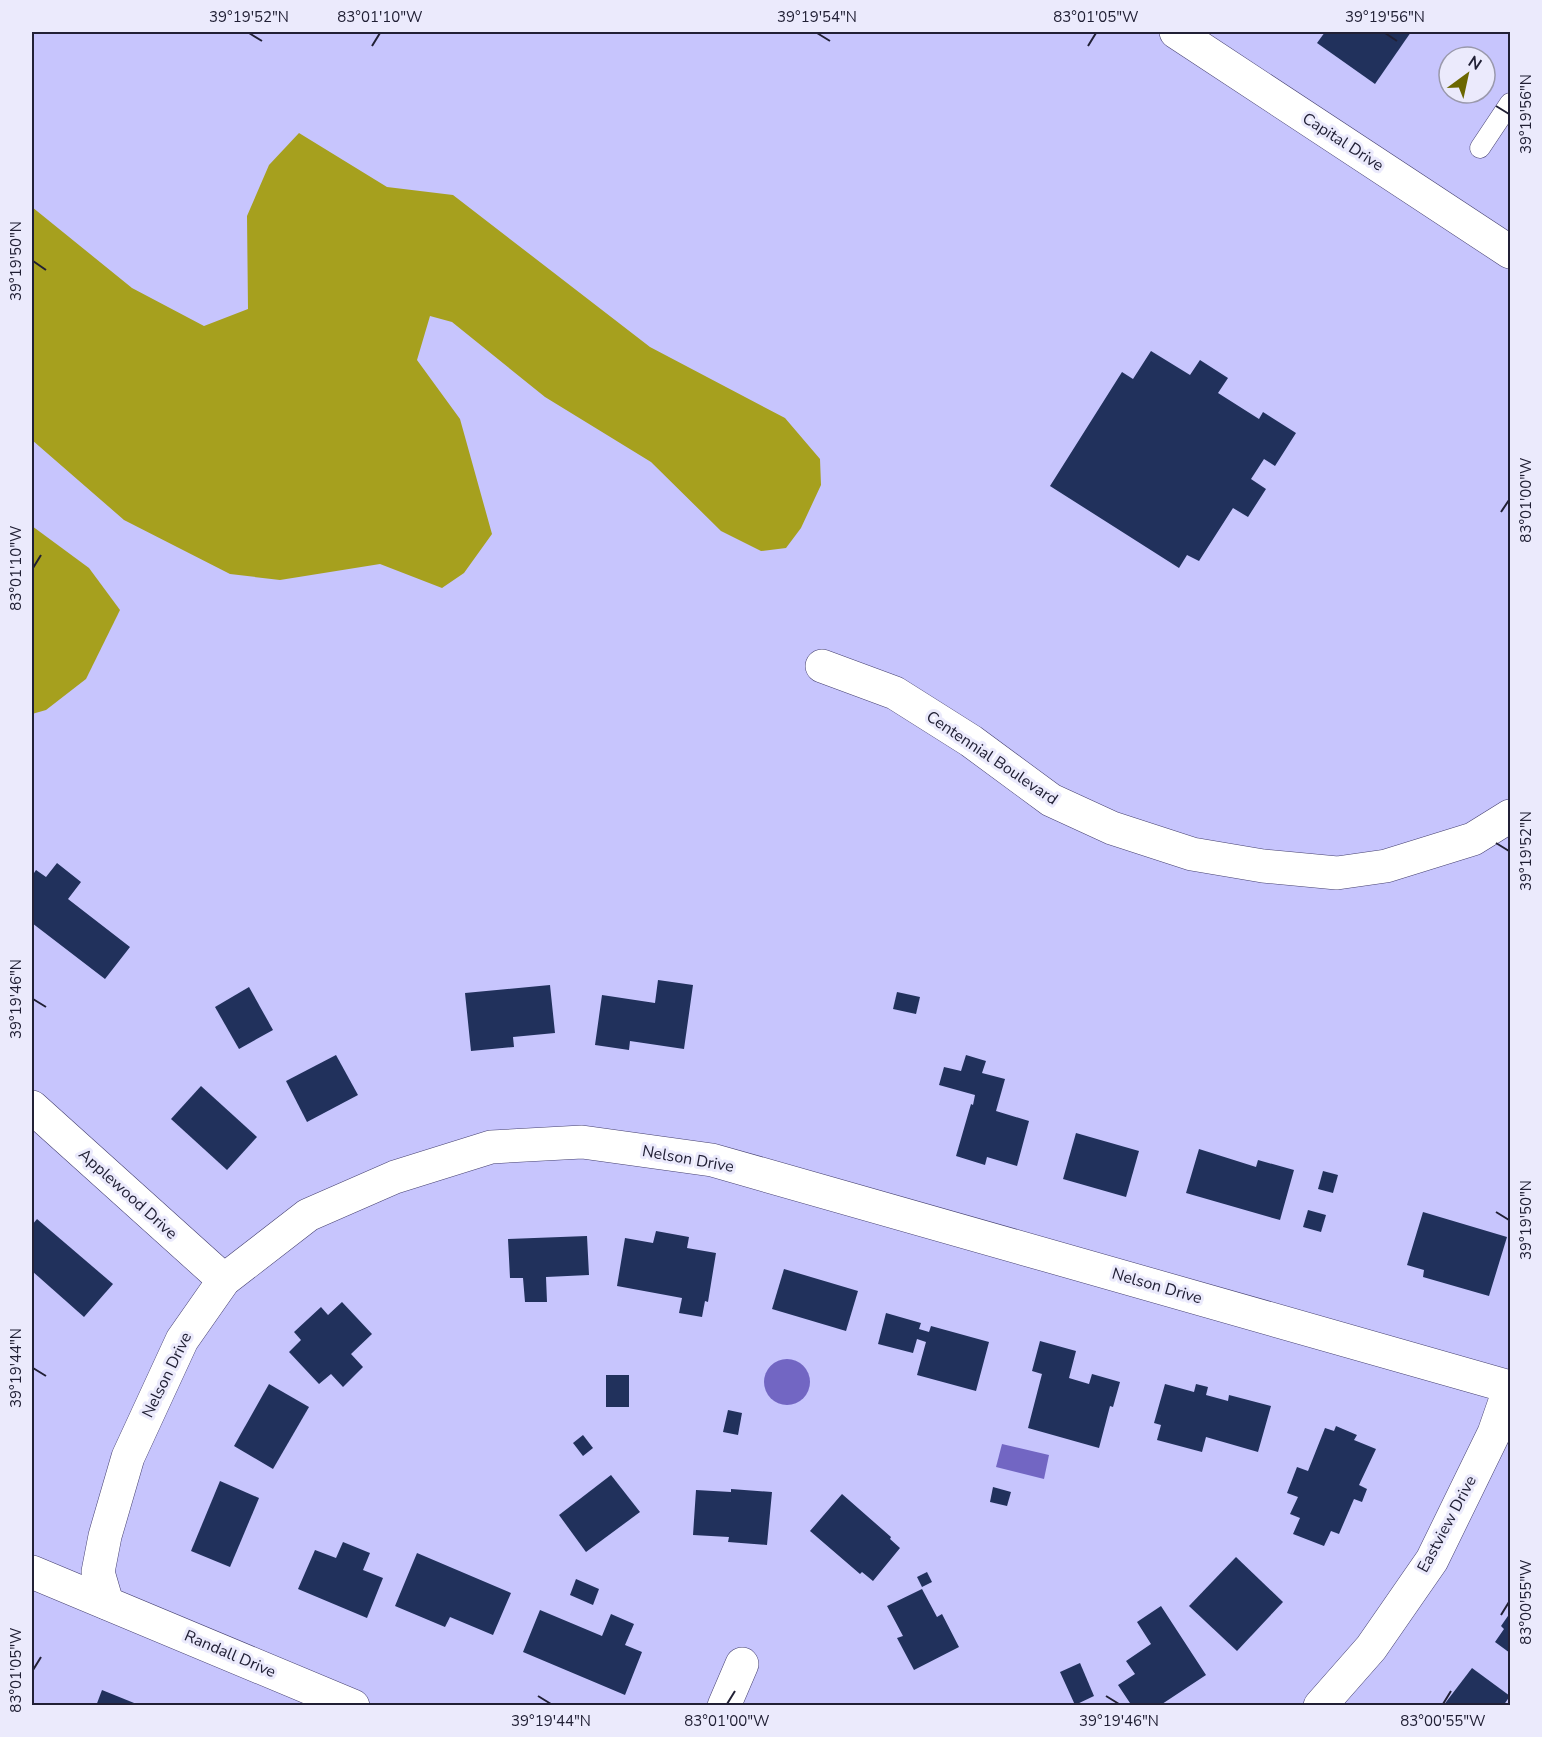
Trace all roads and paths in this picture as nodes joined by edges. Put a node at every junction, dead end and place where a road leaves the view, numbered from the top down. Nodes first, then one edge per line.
1 (1176, 32) edge
2 (1510, 103) edge
3 (1480, 148) dead end
4 (1510, 252) edge
5 (822, 666) dead end
6 (1510, 816) edge
7 (32, 1107) edge
8 (224, 1280) junction
9 (1510, 1387) edge
10 (32, 1572) edge
11 (107, 1603) junction
12 (742, 1664) dead end
13 (353, 1706) edge
14 (724, 1706) edge
15 (1320, 1706) edge

1 - 4 street, Capital Drive
2 - 3 lane
5 - 6 street, Centennial Boulevard
7 - 8 street, Applewood Drive
8 - 9 street, Nelson Drive
8 - 11 street, Nelson Drive
9 - 15 street, Eastview Drive
10 - 11 street, Randall Drive
11 - 13 street, Randall Drive
12 - 14 street

